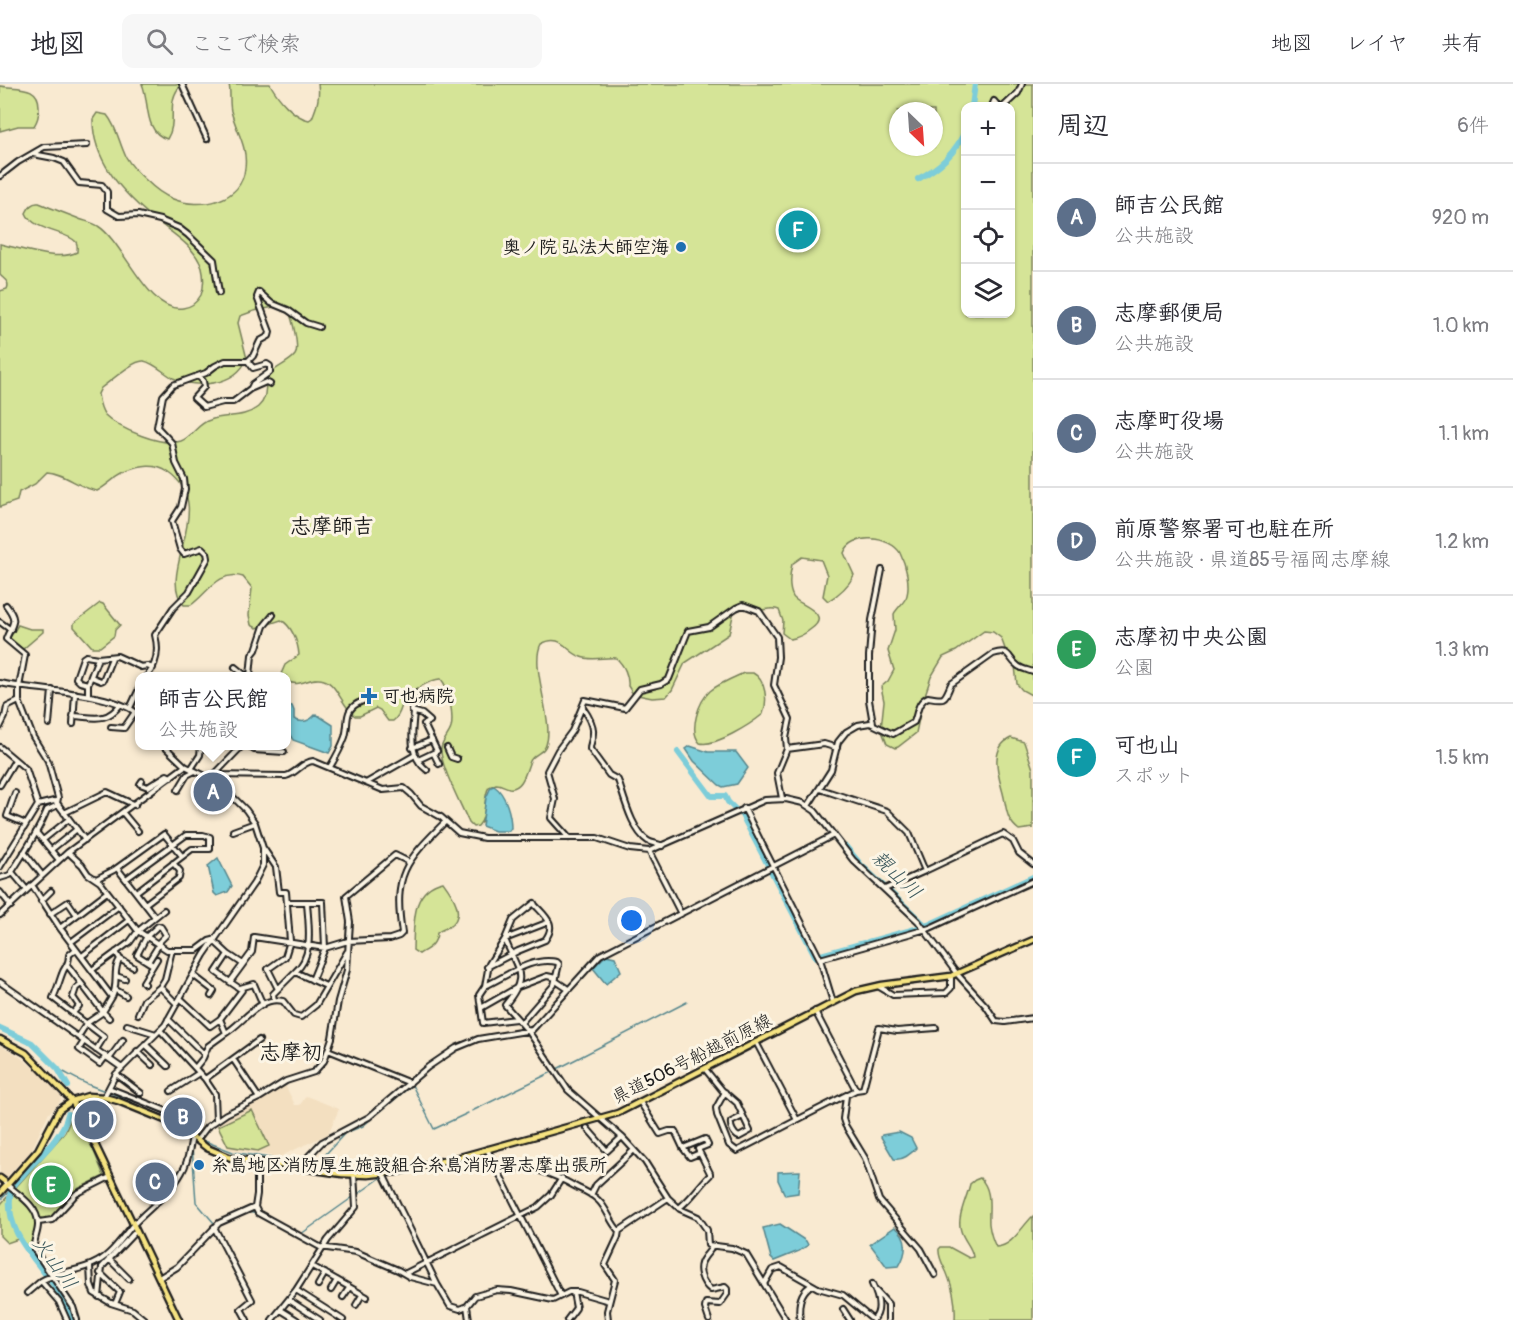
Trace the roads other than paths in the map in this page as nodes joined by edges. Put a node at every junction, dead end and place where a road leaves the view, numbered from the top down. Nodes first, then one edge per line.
1 (182, 84) edge
2 (1022, 84) edge
3 (1008, 102) edge
4 (207, 139) dead end
5 (87, 145) dead end
6 (33, 154) junction
7 (0, 176) edge
8 (219, 293) dead end
9 (319, 327) dead end
10 (248, 361) junction
11 (197, 376) junction
12 (270, 384) dead end
13 (250, 389) junction
14 (882, 570) dead end
15 (6, 605) dead end
16 (273, 615) dead end
17 (0, 622) edge
18 (11, 630) junction
19 (112, 657) junction
20 (98, 658) junction
21 (235, 667) dead end
22 (153, 668) junction
23 (72, 672) dead end
24 (150, 672) edge
25 (242, 672) edge
26 (249, 672) edge
27 (1033, 672) edge
28 (78, 674) junction
29 (91, 677) junction
30 (0, 683) edge
31 (88, 684) junction
32 (18, 687) junction
33 (52, 690) junction
34 (75, 693) junction
35 (414, 693) dead end
36 (88, 695) junction
37 (135, 698) edge
38 (19, 701) junction
39 (363, 701) dead end
40 (120, 705) junction
41 (130, 708) junction
42 (583, 708) junction
43 (135, 710) edge
44 (414, 712) junction
45 (135, 715) edge
46 (73, 716) junction
47 (873, 723) junction
48 (49, 724) dead end
49 (73, 724) dead end
50 (0, 727) edge
51 (111, 727) dead end
52 (432, 740) junction
53 (0, 747) edge
54 (412, 748) junction
55 (837, 748) junction
56 (787, 749) junction
57 (168, 750) edge
58 (201, 750) edge
59 (238, 750) edge
60 (254, 750) edge
61 (284, 752) dead end
62 (436, 752) junction
63 (415, 754) junction
64 (458, 759) dead end
65 (15, 760) junction
66 (418, 760) junction
67 (439, 764) dead end
68 (185, 766) junction
69 (330, 767) junction
70 (193, 770) junction
71 (428, 770) dead end
72 (2, 775) edge
73 (212, 776) junction
74 (171, 777) junction
75 (142, 781) dead end
76 (366, 783) junction
77 (0, 785) edge
78 (820, 789) junction
79 (178, 790) dead end
80 (15, 793) dead end
81 (782, 798) junction
82 (58, 804) junction
83 (38, 805) junction
84 (135, 805) junction
85 (808, 806) junction
86 (744, 808) junction
87 (64, 813) junction
88 (123, 813) junction
89 (69, 819) junction
90 (445, 822) junction
91 (255, 823) junction
92 (27, 824) junction
93 (186, 826) dead end
94 (77, 829) junction
95 (138, 831) dead end
96 (233, 831) dead end
97 (36, 832) junction
98 (186, 835) junction
99 (834, 835) junction
100 (569, 838) junction
101 (43, 840) junction
102 (85, 840) junction
103 (173, 845) junction
104 (662, 846) junction
105 (263, 848) junction
106 (51, 850) junction
107 (649, 851) junction
108 (24, 852) junction
109 (68, 852) junction
110 (182, 856) junction
111 (59, 860) junction
112 (409, 862) junction
113 (173, 863) junction
114 (1033, 864) edge
115 (0, 867) edge
116 (774, 867) junction
117 (117, 868) junction
118 (925, 871) junction
119 (12, 872) junction
120 (42, 875) junction
121 (0, 878) edge
122 (96, 879) junction
123 (126, 879) junction
124 (1033, 881) edge
125 (32, 885) junction
126 (886, 888) junction
127 (27, 890) junction
128 (51, 891) dead end
129 (0, 892) edge
130 (107, 892) junction
131 (136, 892) junction
132 (41, 901) junction
133 (287, 902) junction
134 (307, 902) junction
135 (145, 904) junction
136 (11, 906) junction
137 (118, 906) junction
138 (164, 910) dead end
139 (50, 914) junction
140 (681, 914) junction
141 (0, 915) edge
142 (77, 915) junction
143 (155, 917) junction
144 (129, 920) junction
145 (549, 922) junction
146 (60, 928) junction
147 (924, 929) junction
148 (138, 931) junction
149 (147, 936) junction
150 (505, 939) junction
151 (213, 940) junction
152 (1033, 940) edge
153 (290, 941) junction
154 (348, 941) junction
155 (71, 942) junction
156 (157, 945) junction
157 (309, 946) junction
158 (325, 948) junction
159 (76, 949) junction
160 (172, 950) junction
161 (116, 952) junction
162 (348, 952) junction
163 (228, 954) junction
164 (511, 954) junction
165 (82, 956) junction
166 (120, 959) junction
167 (157, 959) dead end
168 (820, 959) junction
169 (148, 962) junction
170 (243, 964) junction
171 (68, 966) junction
172 (153, 966) junction
173 (487, 967) junction
174 (133, 968) dead end
175 (519, 969) junction
176 (92, 970) junction
177 (295, 972) junction
178 (193, 975) junction
179 (954, 975) junction
180 (116, 976) junction
181 (125, 979) dead end
182 (312, 980) junction
183 (556, 980) junction
184 (0, 982) edge
185 (230, 982) junction
186 (81, 984) junction
187 (145, 984) dead end
188 (326, 986) junction
189 (484, 986) junction
190 (878, 986) junction
191 (160, 987) junction
192 (518, 987) junction
193 (239, 988) junction
194 (278, 989) junction
195 (567, 989) junction
196 (116, 990) junction
197 (126, 996) dead end
198 (211, 996) dead end
199 (112, 997) junction
200 (180, 998) junction
201 (274, 1000) junction
202 (833, 1002) junction
203 (177, 1004) junction
204 (263, 1005) junction
205 (481, 1008) junction
206 (815, 1011) junction
207 (73, 1012) junction
208 (103, 1012) junction
209 (138, 1014) dead end
210 (110, 1018) dead end
211 (1033, 1018) edge
212 (168, 1019) junction
213 (220, 1019) junction
214 (516, 1019) junction
215 (87, 1023) junction
216 (521, 1023) junction
217 (127, 1025) dead end
218 (936, 1029) dead end
219 (160, 1030) junction
220 (529, 1032) junction
221 (226, 1033) junction
222 (156, 1034) junction
223 (78, 1037) junction
224 (0, 1039) edge
225 (123, 1040) dead end
226 (259, 1040) dead end
227 (84, 1041) junction
228 (756, 1042) junction
229 (145, 1044) junction
230 (96, 1050) junction
231 (328, 1050) junction
232 (138, 1052) junction
233 (204, 1054) junction
234 (107, 1058) junction
235 (232, 1059) junction
236 (152, 1065) dead end
237 (168, 1066) dead end
238 (122, 1068) junction
239 (195, 1068) junction
240 (705, 1069) junction
241 (199, 1073) junction
242 (116, 1074) junction
243 (205, 1079) junction
244 (410, 1083) junction
245 (109, 1088) junction
246 (856, 1090) junction
247 (171, 1091) dead end
248 (724, 1092) junction
249 (141, 1093) dead end
250 (846, 1096) junction
251 (104, 1097) junction
252 (259, 1098) junction
253 (72, 1101) junction
254 (639, 1102) junction
255 (743, 1116) junction
256 (601, 1118) junction
257 (216, 1120) junction
258 (797, 1120) junction
259 (174, 1124) junction
260 (587, 1128) dead end
261 (622, 1137) junction
262 (195, 1138) junction
263 (683, 1148) junction
264 (487, 1149) junction
265 (634, 1150) junction
266 (700, 1153) junction
267 (257, 1162) junction
268 (301, 1168) junction
269 (498, 1171) junction
270 (354, 1174) junction
271 (384, 1176) junction
272 (110, 1177) junction
273 (562, 1178) junction
274 (4, 1181) edge
275 (0, 1192) edge
276 (591, 1195) junction
277 (668, 1198) junction
278 (255, 1207) junction
279 (679, 1208) junction
280 (520, 1216) junction
281 (39, 1222) junction
282 (133, 1225) junction
283 (214, 1227) junction
284 (619, 1230) junction
285 (136, 1231) junction
286 (712, 1246) junction
287 (322, 1247) junction
288 (109, 1259) junction
289 (427, 1263) junction
290 (90, 1266) junction
291 (312, 1266) junction
292 (100, 1273) junction
293 (325, 1274) junction
294 (406, 1274) junction
295 (935, 1275) dead end
296 (50, 1276) junction
297 (159, 1278) junction
298 (129, 1279) dead end
299 (41, 1280) junction
300 (337, 1280) junction
301 (437, 1284) junction
302 (764, 1284) junction
303 (872, 1284) dead end
304 (318, 1285) dead end
305 (813, 1285) junction
306 (349, 1288) junction
307 (296, 1290) junction
308 (331, 1290) dead end
309 (875, 1290) junction
310 (573, 1292) junction
311 (27, 1293) dead end
312 (561, 1296) junction
313 (99, 1297) junction
314 (343, 1298) dead end
315 (289, 1300) junction
316 (609, 1301) junction
317 (115, 1304) junction
318 (356, 1305) dead end
319 (466, 1306) junction
320 (843, 1309) dead end
321 (281, 1310) junction
322 (67, 1320) edge
323 (77, 1320) edge
324 (145, 1320) edge
325 (179, 1320) edge
326 (247, 1320) edge
327 (272, 1320) edge
328 (297, 1320) edge
329 (320, 1320) edge
330 (343, 1320) edge
331 (469, 1320) edge
332 (567, 1320) edge
333 (608, 1320) edge
334 (709, 1320) edge
335 (786, 1320) edge
336 (800, 1320) edge
337 (850, 1320) edge
338 (888, 1320) edge

1 - 4 street
2 - 3 street
5 - 6 street
6 - 7 street
6 - 8 street
9 - 10 street
10 - 11 street
10 - 13 street
11 - 13 street
11 - 22 street
12 - 13 street
14 - 47 street
15 - 18 street
16 - 26 street
17 - 18 street
18 - 32 street
19 - 20 street
19 - 22 street
19 - 29 street
20 - 28 street
20 - 29 street
21 - 25 street
22 - 24 street
23 - 28 street
27 - 47 street
28 - 31 street
29 - 31 street
30 - 32 street
31 - 36 street
32 - 33 street
32 - 38 street
33 - 34 street
33 - 48 street
34 - 36 street
34 - 46 street
35 - 44 street
36 - 40 street
37 - 41 street
38 - 50 street
38 - 82 street
39 - 69 street
40 - 41 street
40 - 46 street
41 - 43 street
42 - 56 street
42 - 100 street
42 - 104 street
44 - 52 street
44 - 54 street
45 - 51 street
46 - 49 street
47 - 55 street
52 - 54 street
52 - 62 street
53 - 65 street
54 - 63 street
55 - 56 street
55 - 78 street
56 - 81 street
57 - 68 street
58 - 70 street
59 - 73 street
60 - 61 street
62 - 64 street
62 - 66 street
62 - 67 street
63 - 66 street
63 - 76 street
65 - 72 street
65 - 83 street
66 - 71 street
68 - 70 street
68 - 74 street
69 - 73 street
69 - 76 street
70 - 73 street
70 - 79 street
72 - 77 street
73 - 91 street
74 - 75 street
74 - 84 street
76 - 90 street
78 - 85 street
78 - 118 street
80 - 92 street
81 - 85 street
81 - 86 street
82 - 83 street
82 - 87 street
82 - 97 street
83 - 92 street
84 - 87 street
84 - 88 street
85 - 99 street
86 - 104 street
86 - 116 street
87 - 89 street
88 - 95 street
88 - 102 street
89 - 94 street
89 - 101 street
90 - 100 street
90 - 112 street
91 - 96 street
91 - 105 street
92 - 115 street
93 - 98 street
94 - 102 street
94 - 106 street
97 - 101 street
97 - 108 street
98 - 103 street
98 - 110 street
99 - 116 street
99 - 126 street
100 - 107 street
101 - 106 street
102 - 109 street
103 - 110 street
103 - 117 street
103 - 123 street
104 - 107 street
105 - 133 street
105 - 151 street
106 - 111 street
107 - 140 street
108 - 119 street
108 - 120 street
109 - 111 street
109 - 122 street
110 - 113 street
111 - 120 street
112 - 154 street
112 - 154 street
113 - 131 street
113 - 135 street
114 - 118 street
116 - 140 street
116 - 168 street
117 - 122 street
117 - 123 street
118 - 126 street
119 - 121 street
119 - 127 street
120 - 125 street
122 - 130 street
123 - 131 street
124 - 147 street
125 - 127 street
125 - 132 street
126 - 147 street
127 - 136 street
128 - 132 street
129 - 136 street
130 - 137 street
130 - 142 street
131 - 135 street
132 - 139 street
133 - 134 street
133 - 153 street
134 - 157 street
134 - 158 street
135 - 143 street
136 - 141 street
137 - 144 street
137 - 155 street
138 - 143 street
139 - 142 street
139 - 146 street
140 - 195 street
142 - 146 street
143 - 148 street
144 - 148 street
144 - 165 street
145 - 150 street
145 - 150 street
145 - 164 street
146 - 155 street
147 - 168 street
147 - 179 street
148 - 149 street
148 - 161 street
149 - 156 street
149 - 156 street
149 - 169 street
150 - 164 street
150 - 173 street
151 - 160 street
151 - 163 street
151 - 178 street
152 - 179 main road, 県道506号船越前原線
153 - 157 street
153 - 170 street
153 - 194 street
154 - 158 street
154 - 162 street
155 - 159 street
156 - 160 street
156 - 169 street
157 - 158 street
157 - 177 street
158 - 182 street
159 - 165 street
159 - 171 street
160 - 191 street
161 - 166 street
161 - 176 street
162 - 188 street
162 - 231 street
163 - 170 street
163 - 185 street
164 - 173 street
164 - 175 street
165 - 176 street
166 - 174 street
166 - 180 street
167 - 172 street
168 - 202 street
169 - 172 street
170 - 185 street
171 - 186 street
171 - 207 street
172 - 187 street
173 - 189 street
175 - 183 street
175 - 189 street
175 - 192 street
176 - 199 street
177 - 182 street
177 - 194 street
178 - 198 street
178 - 200 street
179 - 190 main road, 県道506号船越前原線
179 - 190 street
179 - 211 street
180 - 181 street
180 - 196 street
182 - 188 street
183 - 192 street
183 - 195 street
183 - 216 street
184 - 223 street
185 - 193 street
186 - 207 street
186 - 208 street
188 - 201 street
189 - 205 street
190 - 202 main road, 県道506号船越前原線
191 - 203 street
191 - 209 street
192 - 205 street
192 - 214 street
193 - 204 street
193 - 213 street
194 - 201 street
195 - 220 street
196 - 197 street
196 - 199 street
199 - 208 street
200 - 203 street
200 - 213 street
201 - 204 street
202 - 206 main road, 県道506号船越前原線
203 - 212 street
204 - 221 street
205 - 214 street
206 - 228 main road, 県道506号船越前原線
206 - 246 street
207 - 215 street
208 - 210 street
208 - 215 street
212 - 219 street
212 - 233 street
213 - 221 street
214 - 216 street
215 - 223 street
215 - 230 street
216 - 220 street
217 - 222 street
218 - 246 street
219 - 222 street
219 - 239 street
220 - 244 street
220 - 256 street
221 - 233 street
222 - 229 street
223 - 227 street
224 - 253 main road
225 - 234 street
226 - 235 street
227 - 230 street
227 - 234 street
228 - 240 main road, 県道506号船越前原線
228 - 258 street
229 - 232 street
229 - 237 street
230 - 234 street
231 - 244 street
231 - 252 street
232 - 236 street
232 - 238 street
233 - 239 street
234 - 238 street
235 - 243 street
235 - 252 street
238 - 242 street
239 - 241 street
240 - 248 street
240 - 254 main road, 県道506号船越前原線
241 - 243 street
241 - 247 street
242 - 245 street
242 - 249 street
243 - 257 street
244 - 268 street
245 - 251 street
245 - 259 street
246 - 250 street
248 - 255 street
248 - 258 street
250 - 258 street
250 - 295 street
251 - 253 main road, 県道506号船越前原線
251 - 259 main road, 県道506号船越前原線
252 - 257 street
253 - 272 main road
253 - 274 main road
254 - 256 main road, 県道506号船越前原線
254 - 263 street
255 - 255 street
256 - 261 street
256 - 264 main road, 県道506号船越前原線
257 - 262 street
259 - 262 main road, 県道506号船越前原線
260 - 261 street
261 - 265 street
262 - 267 main road, 県道506号船越前原線
262 - 282 street
263 - 266 street
263 - 266 street
264 - 269 street
264 - 271 main road, 県道506号船越前原線
265 - 276 street
265 - 277 street
266 - 279 street
267 - 268 main road, 県道506号船越前原線
267 - 278 street
268 - 270 main road, 県道506号船越前原線
269 - 273 street
269 - 280 street
270 - 271 main road, 県道506号船越前原線
270 - 287 street
271 - 289 street
272 - 281 street
272 - 282 main road
273 - 276 street
273 - 280 street
274 - 275 main road
274 - 281 street
276 - 284 street
277 - 279 street
277 - 284 street
278 - 283 street
278 - 287 street
279 - 286 street
280 - 289 street
280 - 312 street
281 - 296 street
282 - 285 main road
282 - 290 street
283 - 297 street
283 - 326 street
284 - 316 street
285 - 288 street
285 - 297 main road
286 - 302 street
286 - 334 street
287 - 291 street
287 - 294 street
288 - 292 street
288 - 298 street
289 - 294 street
289 - 301 street
290 - 296 street
290 - 313 street
291 - 293 street
291 - 307 street
292 - 313 street
292 - 317 street
293 - 300 street
293 - 304 street
294 - 301 street
296 - 299 street
296 - 323 street
297 - 325 main road
299 - 311 street
299 - 322 street
300 - 306 street
300 - 308 street
301 - 319 street
302 - 305 street
302 - 335 street
303 - 309 street
305 - 309 street
305 - 336 street
306 - 314 street
306 - 318 street
307 - 315 street
307 - 330 street
309 - 338 street
310 - 312 street
310 - 316 street
310 - 332 street
312 - 319 street
313 - 317 street
315 - 321 street
315 - 329 street
316 - 333 street
317 - 324 street
319 - 331 street
320 - 337 street
321 - 327 street
321 - 328 street

